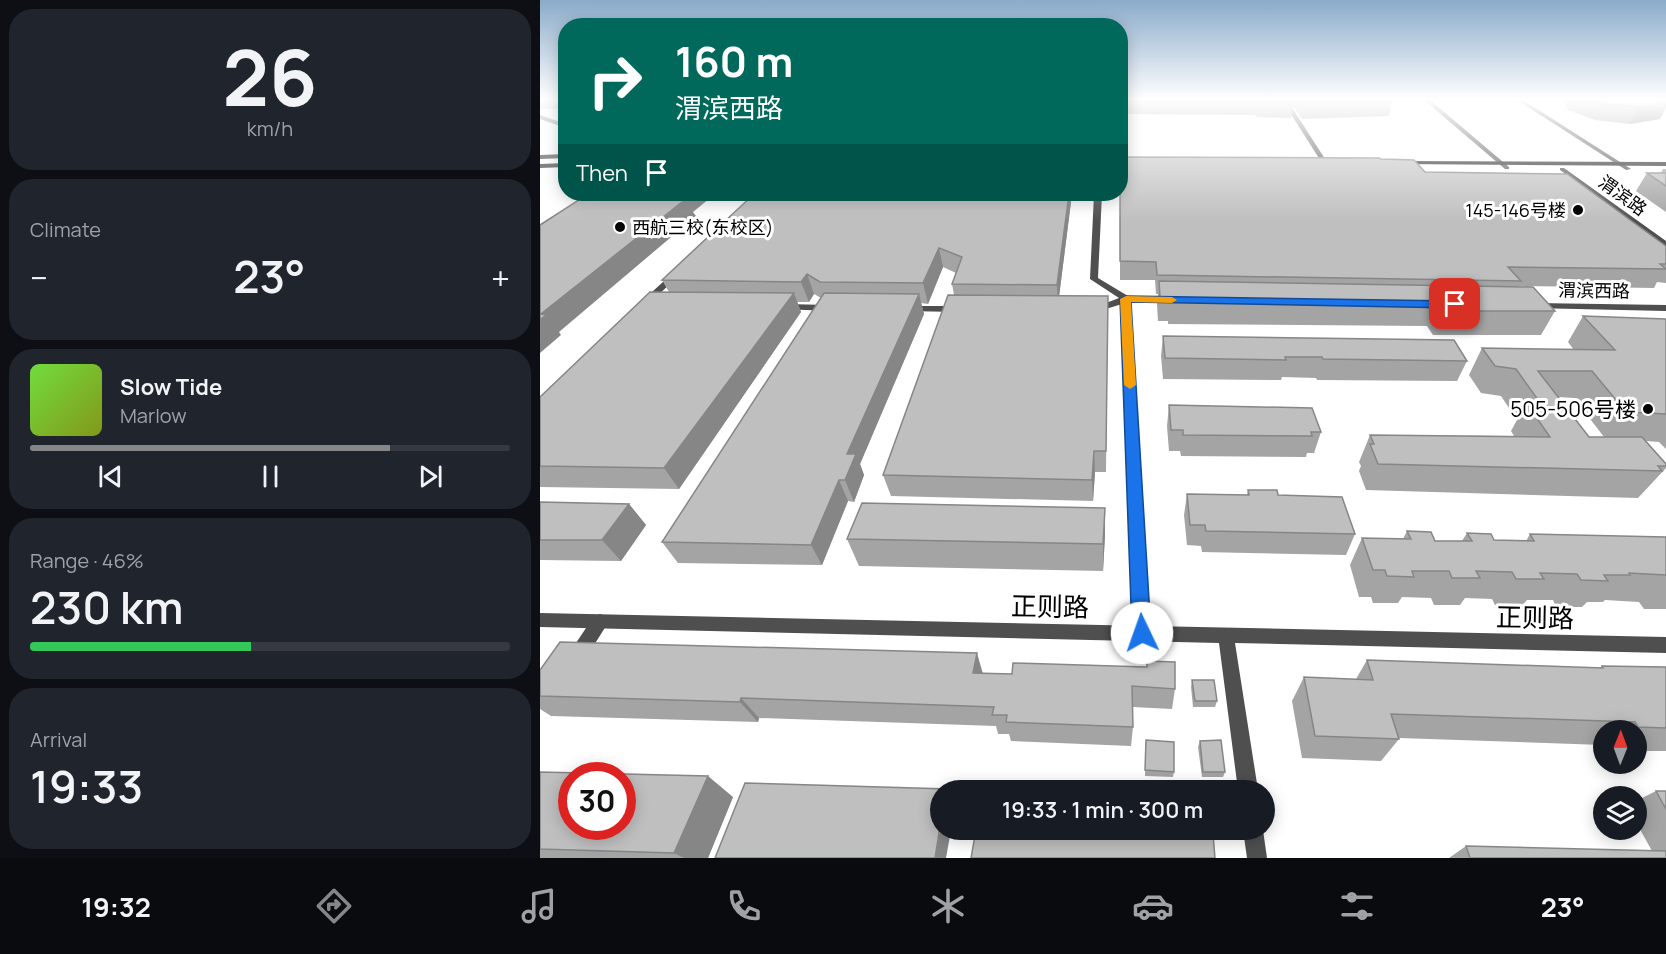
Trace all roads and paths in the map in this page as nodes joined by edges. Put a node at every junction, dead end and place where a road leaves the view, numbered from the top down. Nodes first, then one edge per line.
1 (1308, 140) edge
2 (1473, 140) edge
3 (1582, 140) edge
4 (558, 156) edge
5 (540, 157) edge
6 (1312, 162) edge
7 (1322, 164) junction
8 (1619, 164) junction
9 (1666, 164) edge
10 (558, 165) edge
11 (1333, 165) edge
12 (1392, 165) edge
13 (540, 166) edge
14 (1504, 166) junction
15 (1562, 169) junction
16 (1628, 169) junction
17 (1666, 169) edge
18 (1098, 201) edge
19 (1666, 245) edge
20 (684, 265) edge
21 (1126, 299) junction
22 (1185, 300) edge
23 (643, 305) junction
24 (654, 306) edge
25 (1525, 306) edge
26 (772, 307) edge
27 (843, 308) edge
28 (901, 308) edge
29 (1666, 308) edge
30 (972, 309) edge
31 (1078, 311) edge
32 (634, 314) edge
33 (540, 620) edge
34 (600, 621) junction
35 (1142, 633) junction
36 (1226, 635) junction
37 (1666, 645) edge
38 (570, 667) edge
39 (1247, 780) edge
40 (1254, 840) edge
41 (1257, 858) edge

1 - 7 lane
2 - 14 street
3 - 8 street
4 - 5 main road
6 - 7 main road
7 - 11 main road
8 - 9 main road
8 - 14 main road
8 - 16 street
10 - 13 main road
12 - 14 main road
14 - 15 main road
15 - 16 main road
15 - 19 street, 渭滨路
16 - 17 main road
18 - 21 street
20 - 23 street
21 - 22 street
21 - 31 street
21 - 35 street
23 - 24 street
23 - 32 street
25 - 29 street, 渭滨西路
26 - 27 street
28 - 30 street
33 - 34 street, 正则路
34 - 35 street, 正则路
34 - 38 street
35 - 36 street, 正则路
36 - 37 street, 正则路
36 - 39 street
40 - 41 street

